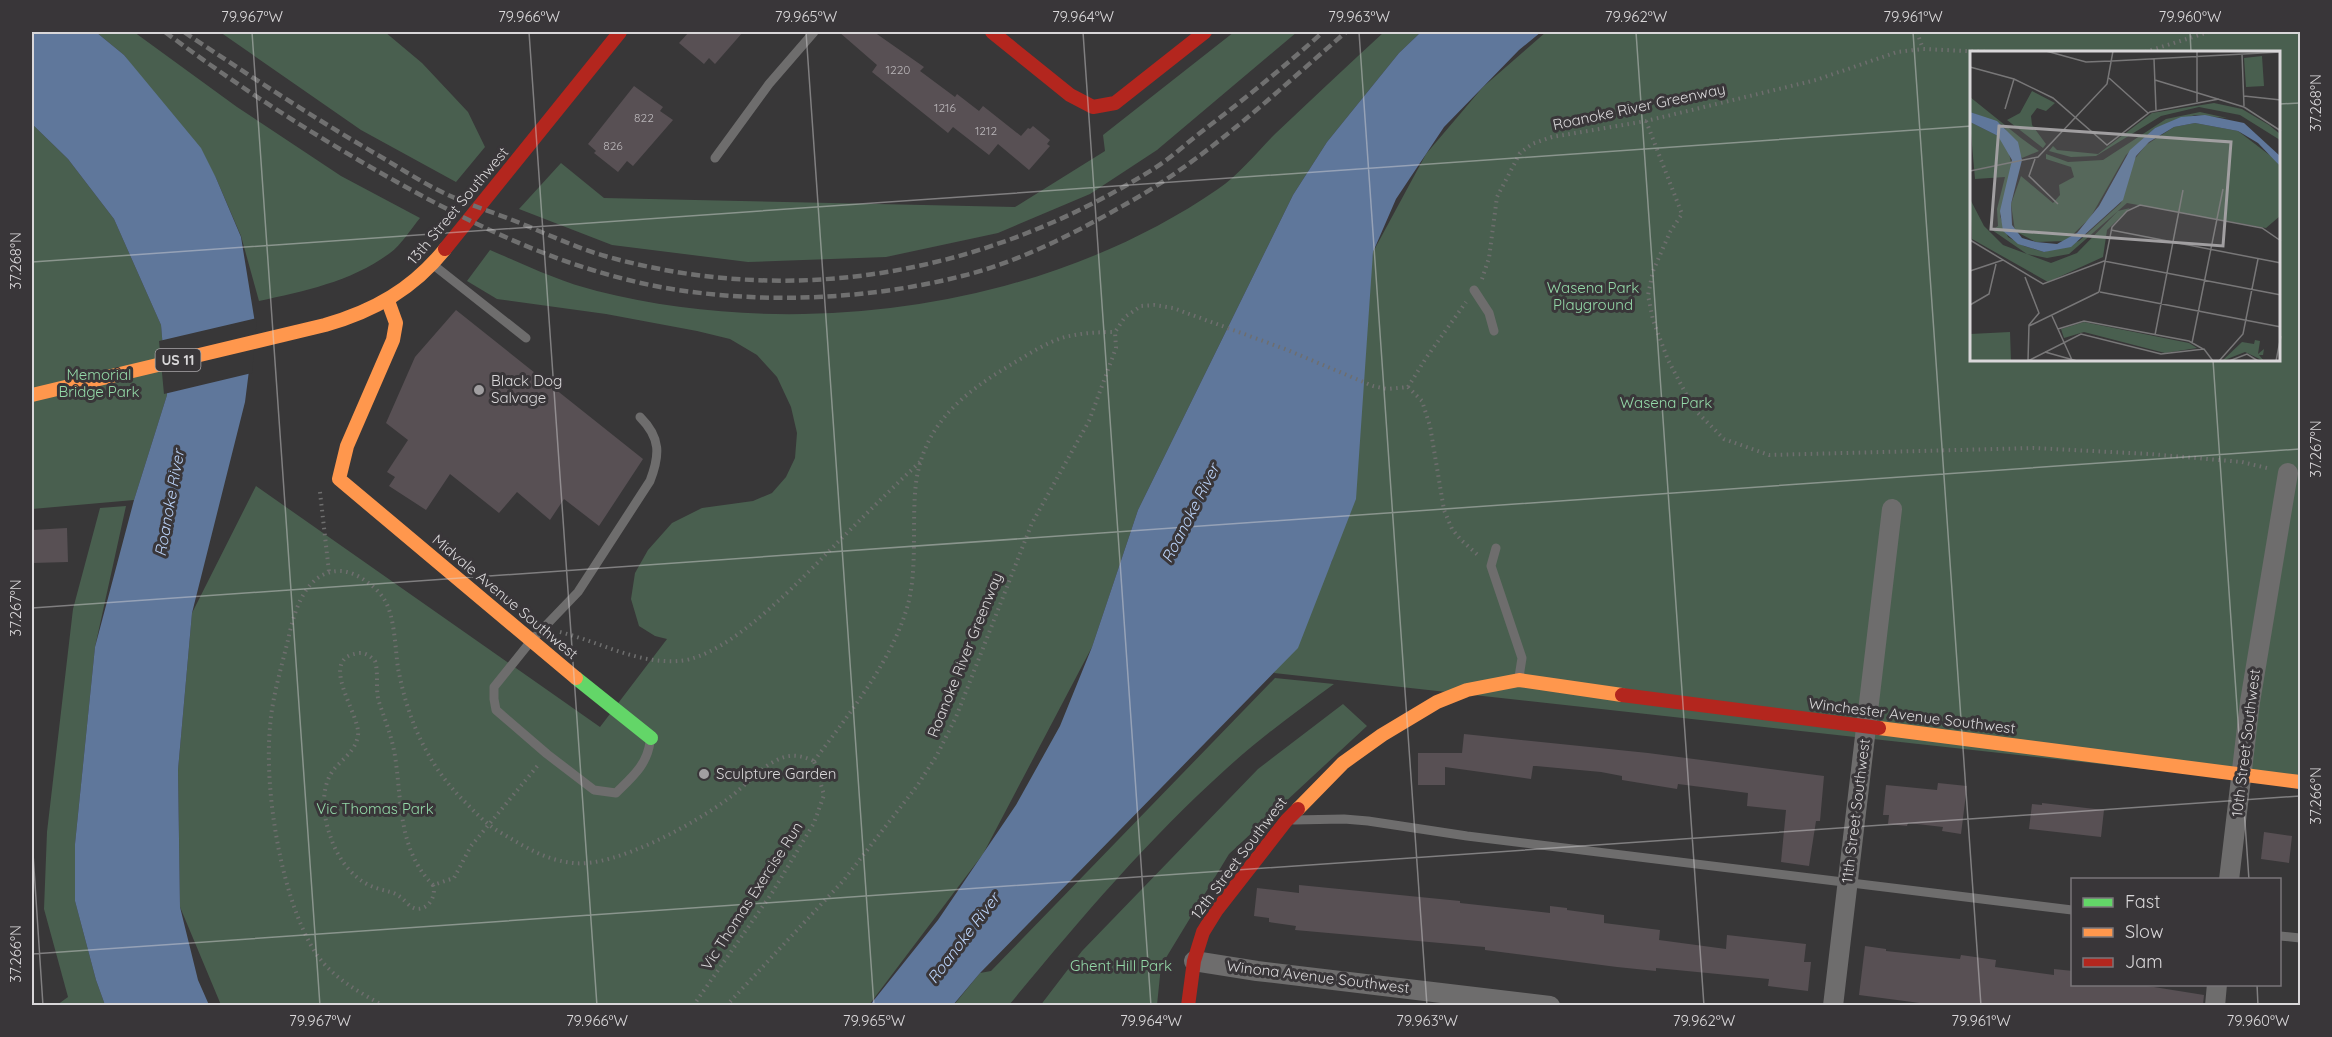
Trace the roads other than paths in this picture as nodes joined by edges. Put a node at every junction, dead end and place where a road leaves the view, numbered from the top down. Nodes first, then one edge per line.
1 (620, 32) edge
2 (814, 32) edge
3 (992, 32) edge
4 (1205, 32) edge
5 (715, 158) dead end
6 (437, 259) junction
7 (1474, 290) road end
8 (388, 301) junction
9 (1494, 331) dead end
10 (526, 338) dead end
11 (32, 395) edge
12 (640, 417) dead end
13 (2288, 473) road end
14 (1892, 509) dead end
15 (1496, 548) dead end
16 (531, 641) junction
17 (1519, 680) junction
18 (1866, 727) junction
19 (651, 738) joint
20 (2242, 774) junction
21 (2301, 782) edge
22 (1286, 821) junction
23 (2229, 878) edge
24 (1848, 882) junction
25 (2071, 910) edge
26 (2281, 936) edge
27 (2301, 938) edge
28 (1194, 961) junction
29 (2217, 986) edge
30 (1188, 1005) edge
31 (1550, 1005) edge
32 (1833, 1005) edge
33 (2215, 1005) edge

1 - 6 street, 13th Street Southwest / US 11
2 - 5 lane
3 - 4 street
6 - 8 street, 13th Street Southwest / US 11
6 - 10 lane
7 - 9 lane
8 - 11 street, US 11
8 - 16 street, Midvale Avenue Southwest
12 - 16 lane
13 - 20 street, 10th Street Southwest
14 - 18 street, 11th Street Southwest
15 - 17 lane
16 - 19 street, Midvale Avenue Southwest
16 - 19 lane
17 - 18 street, Winchester Avenue Southwest
17 - 22 street, 12th Street Southwest
18 - 20 street, Winchester Avenue Southwest
18 - 24 street, 11th Street Southwest
20 - 21 street, Winchester Avenue Southwest
20 - 23 street, 10th Street Southwest
22 - 24 lane
22 - 28 street, 12th Street Southwest
24 - 25 lane
24 - 32 street, 11th Street Southwest
26 - 27 lane
28 - 30 street, 12th Street Southwest
28 - 31 street, Winona Avenue Southwest
29 - 33 street

